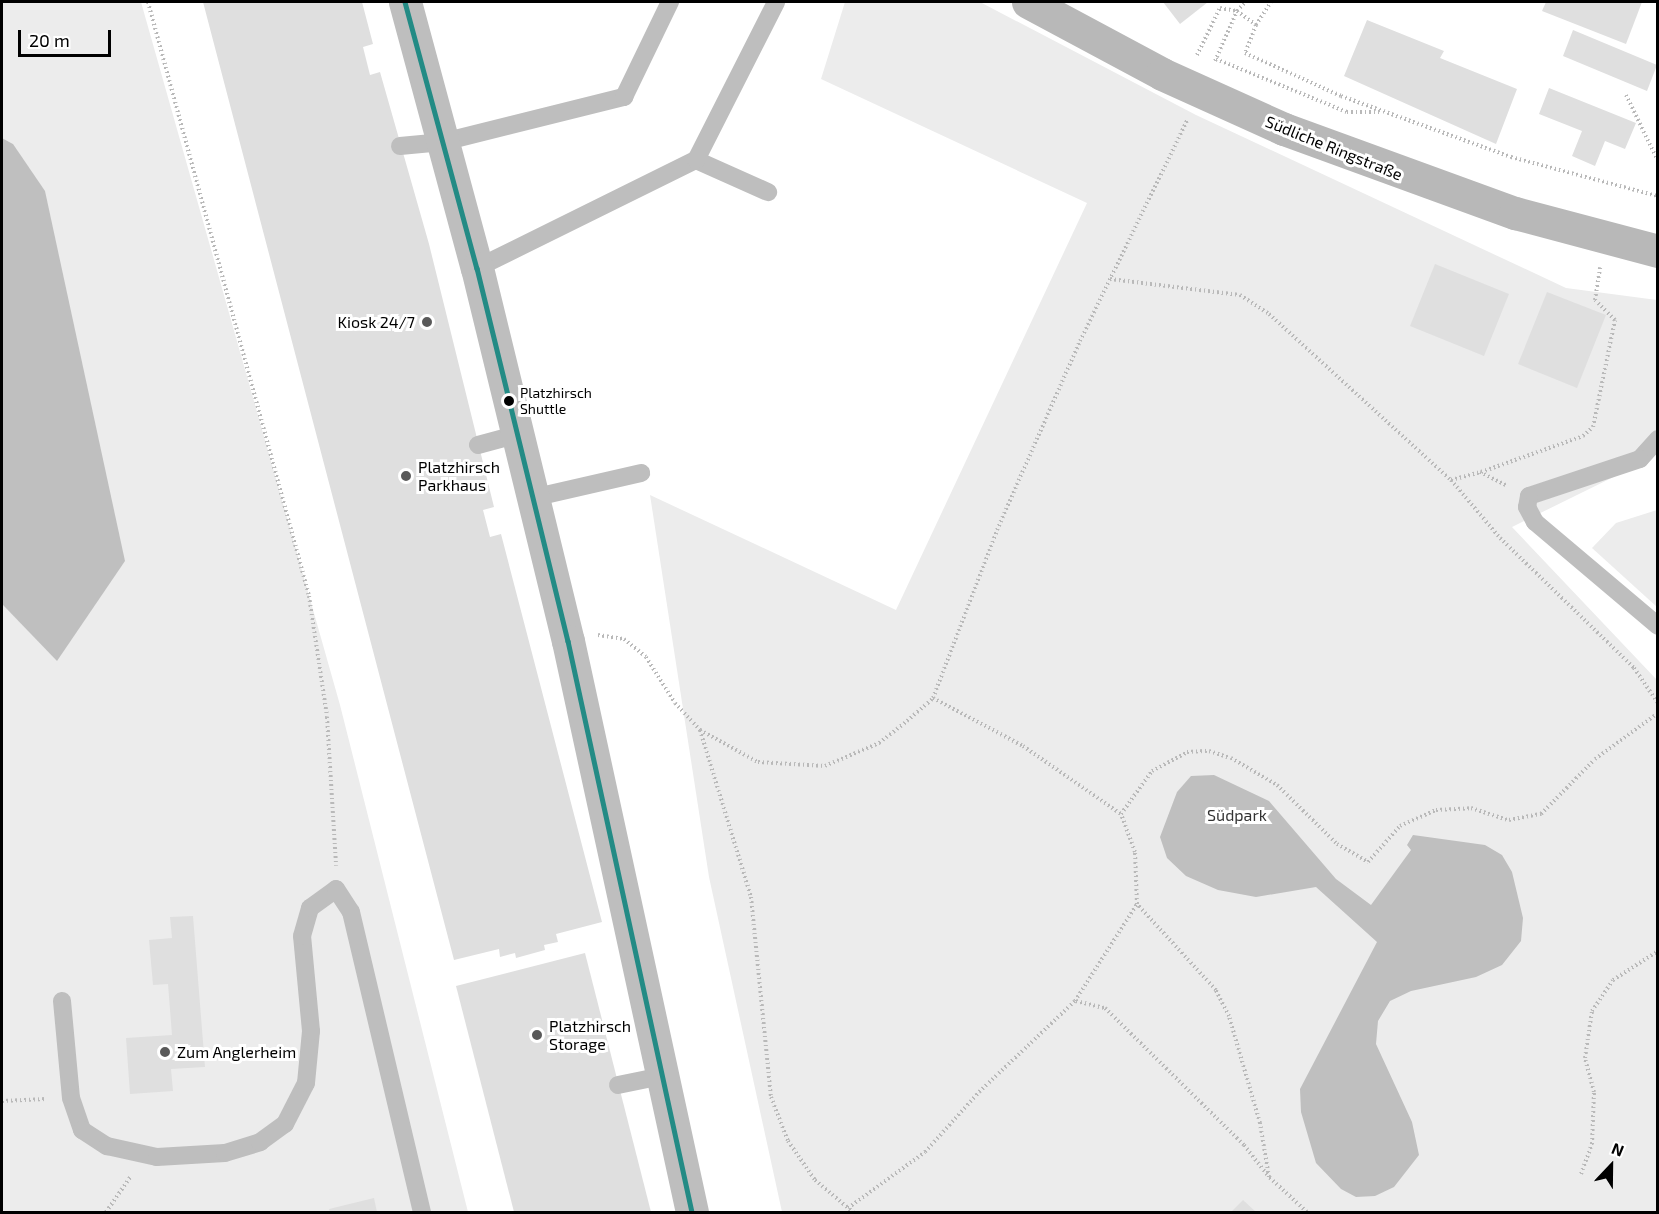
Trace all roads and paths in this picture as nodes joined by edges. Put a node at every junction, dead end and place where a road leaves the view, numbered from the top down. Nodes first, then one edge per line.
1 (148, 2) edge
2 (405, 2) edge
3 (670, 2) edge
4 (776, 2) edge
5 (1028, 2) edge
6 (1245, 2) edge
7 (1270, 2) edge
8 (1237, 11) junction
9 (1256, 25) junction
10 (1185, 56) dead end
11 (1626, 95) dead end
12 (1383, 111) junction
13 (1188, 118) dead end
14 (443, 142) junction
15 (400, 146) dead end
16 (696, 160) junction
17 (1658, 161) edge
18 (768, 192) dead end
19 (1658, 196) edge
20 (1605, 239) junction
21 (1658, 251) edge
22 (477, 268) junction
23 (1110, 279) junction
24 (516, 435) junction
25 (1658, 439) edge
26 (477, 445) dead end
27 (1480, 472) junction
28 (641, 473) dead end
29 (1451, 480) junction
30 (1529, 496) junction
31 (532, 498) junction
32 (1658, 626) edge
33 (568, 641) junction
34 (933, 698) junction
35 (1658, 703) edge
36 (1658, 713) edge
37 (700, 730) junction
38 (1121, 814) junction
39 (336, 889) junction
40 (1137, 904) junction
41 (1658, 951) edge
42 (62, 1000) dead end
43 (1075, 1001) junction
44 (662, 1076) junction
45 (618, 1085) dead end
46 (71, 1098) junction
47 (2, 1101) edge
48 (138, 1154) junction
49 (1581, 1174) dead end
50 (1269, 1177) junction
51 (848, 1208) junction
52 (106, 1212) edge
53 (422, 1212) edge
54 (692, 1212) edge
55 (853, 1212) edge
56 (1307, 1212) edge

1 - 39 path
2 - 14 street
3 - 14 lane
4 - 16 lane
5 - 20 main road, Südliche Ringstraße
6 - 8 path
7 - 9 path
8 - 9 path
8 - 10 path
8 - 12 path
9 - 12 path
11 - 17 path
12 - 19 path
13 - 23 path
14 - 15 lane
14 - 22 street
16 - 18 lane
16 - 22 lane
20 - 21 main road, Südliche Ringstraße
20 - 27 path
22 - 24 street
23 - 29 path
23 - 34 path
24 - 26 lane
24 - 31 street
25 - 30 lane
27 - 29 path
27 - 30 path
28 - 31 lane
29 - 35 path
30 - 32 lane
31 - 33 street
33 - 37 path
33 - 44 street
34 - 37 path
34 - 38 path
36 - 38 path
37 - 51 path
38 - 40 path
39 - 48 lane
39 - 53 lane
40 - 43 path
40 - 50 path
41 - 49 path
42 - 46 lane
43 - 50 path
43 - 51 path
44 - 45 lane
44 - 54 street
46 - 47 path
46 - 48 lane
48 - 52 path
50 - 56 path
51 - 55 path

